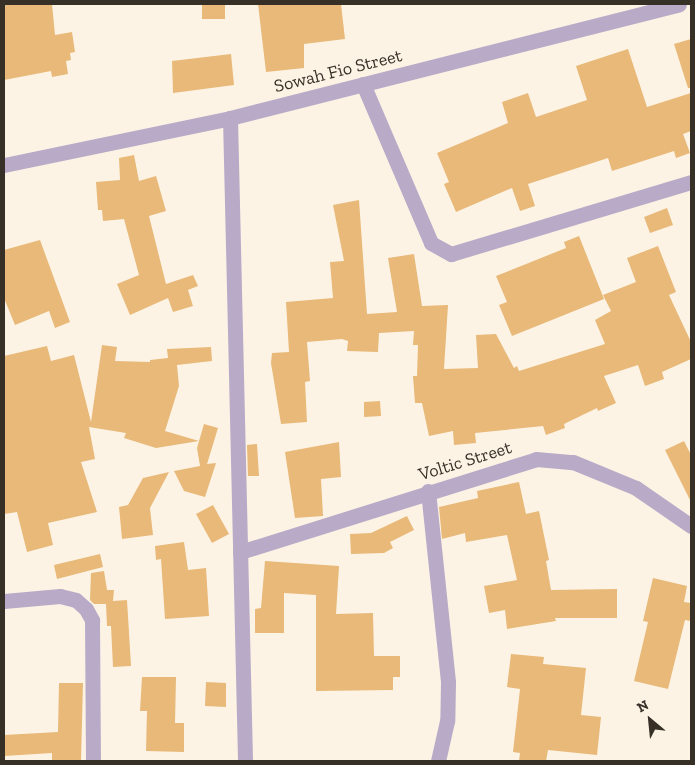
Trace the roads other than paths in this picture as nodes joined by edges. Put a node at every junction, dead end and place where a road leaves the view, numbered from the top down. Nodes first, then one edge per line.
1 (679, 4) edge
2 (363, 84) junction
3 (230, 118) junction
4 (4, 165) edge
5 (691, 182) edge
6 (428, 491) junction
7 (691, 526) edge
8 (240, 552) junction
9 (4, 601) edge
10 (93, 761) edge
11 (245, 761) edge
12 (438, 761) edge

1 - 2 street, Sowah Fio Street
2 - 3 street, Sowah Fio Street
2 - 5 street
3 - 4 street, Sowah Fio Street
3 - 8 street
6 - 7 street, Voltic Street
6 - 8 street, Voltic Street
6 - 12 street
8 - 11 street
9 - 10 street

